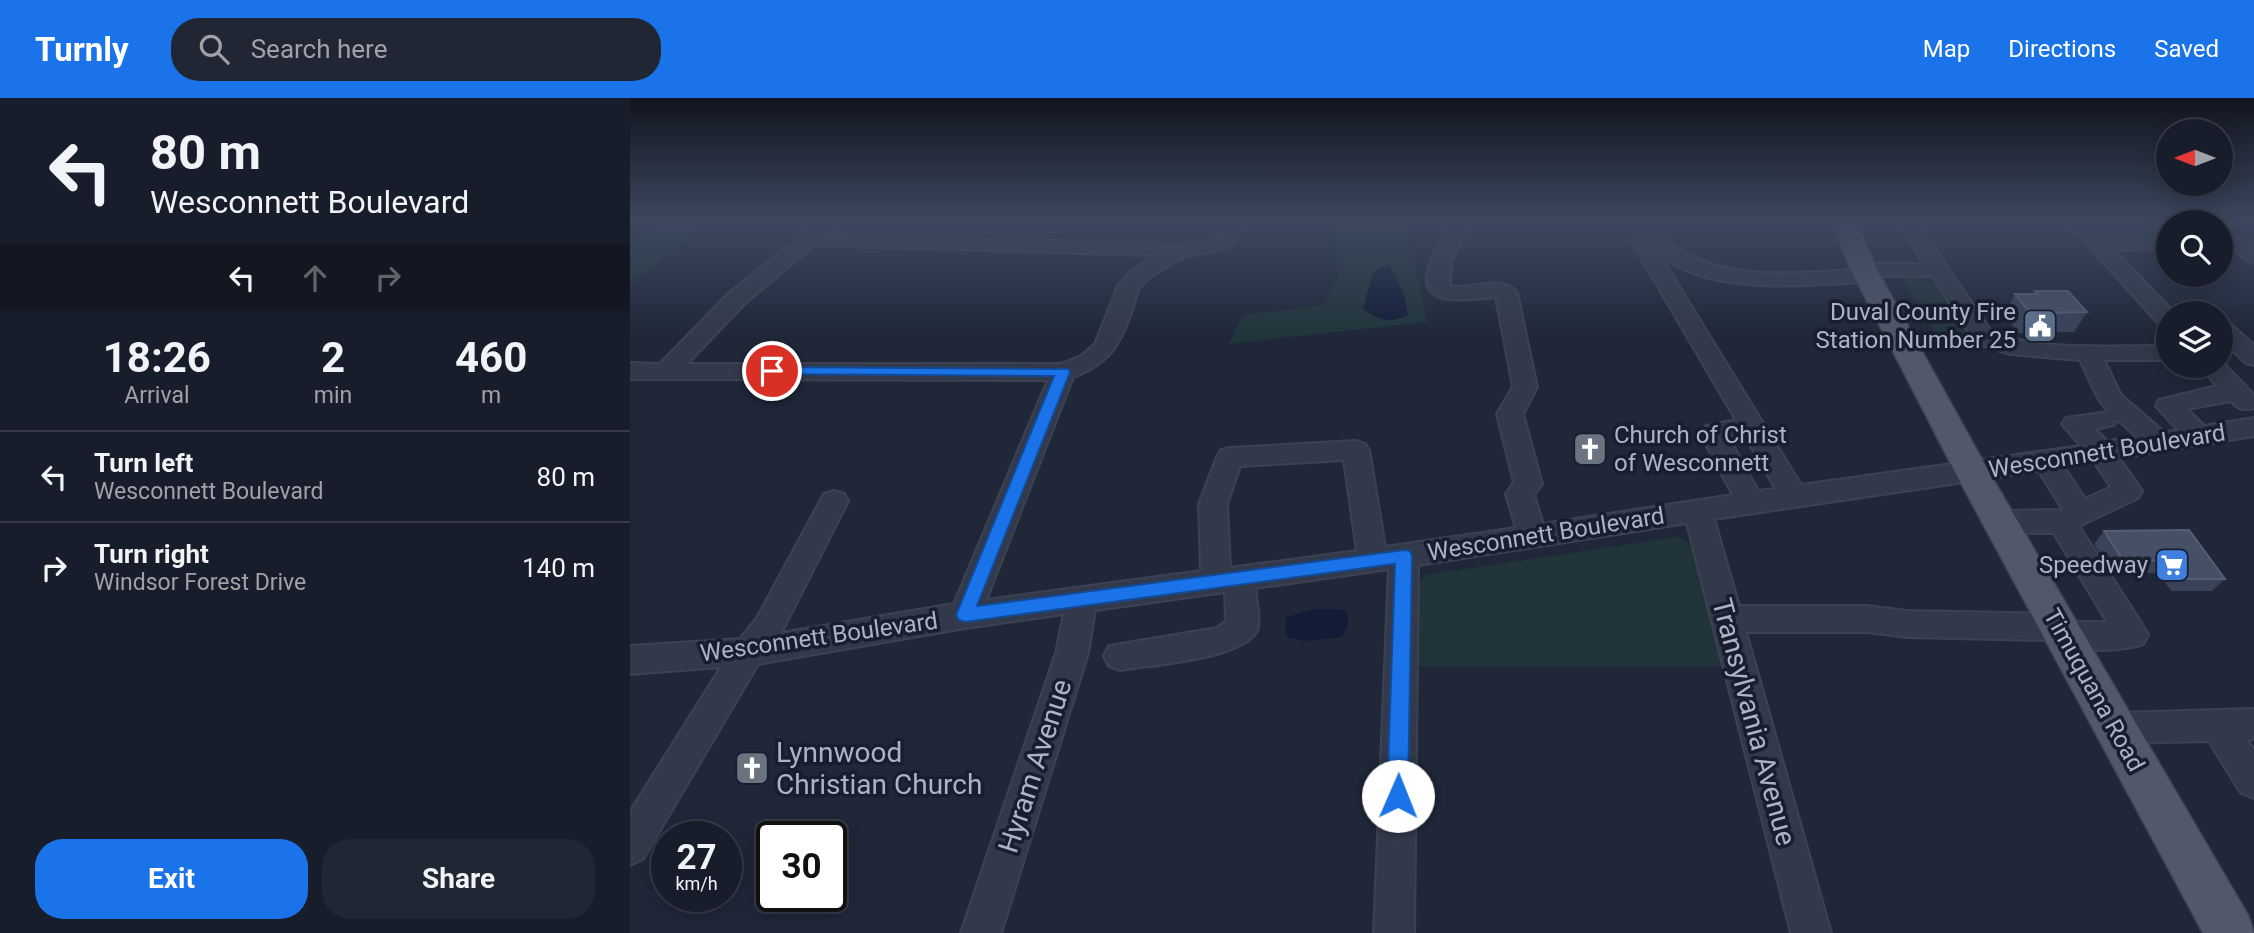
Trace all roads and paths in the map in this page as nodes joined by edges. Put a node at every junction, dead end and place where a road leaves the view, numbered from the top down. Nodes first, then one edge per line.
1 (783, 261) edge
2 (1161, 261) edge
3 (1440, 261) edge
4 (1657, 261) edge
5 (1688, 261) edge
6 (1860, 261) edge
7 (1931, 261) edge
8 (2113, 261) edge
9 (1937, 270) junction
10 (1865, 273) junction
11 (2156, 306) edge
12 (2233, 339) edge
13 (2156, 353) edge
14 (2089, 354) junction
15 (2254, 358) edge
16 (630, 371) edge
17 (666, 371) junction
18 (1063, 372) junction
19 (2223, 378) edge
20 (2245, 401) edge
21 (2115, 415) junction
22 (1751, 426) junction
23 (2254, 427) edge
24 (2199, 436) junction
25 (2148, 444) junction
26 (2101, 451) junction
27 (2046, 460) junction
28 (1972, 472) junction
29 (1794, 496) junction
30 (834, 501) dead end
31 (1751, 503) junction
32 (1698, 511) junction
33 (2071, 518) junction
34 (2000, 522) junction
35 (1533, 536) junction
36 (1388, 558) junction
37 (1228, 579) junction
38 (1083, 598) junction
39 (965, 615) junction
40 (1726, 619) junction
41 (2061, 631) junction
42 (748, 652) junction
43 (1120, 656) dead end
44 (630, 660) edge
45 (2254, 724) edge
46 (2218, 725) junction
47 (2115, 727) junction
48 (2254, 781) edge
49 (630, 846) edge
50 (981, 933) edge
51 (1394, 933) edge
52 (1811, 933) edge
53 (2230, 933) edge

1 - 17 street
2 - 18 street
3 - 35 street
4 - 22 street
5 - 10 street
6 - 10 main road, Timuquana Road
7 - 9 street
8 - 11 street
9 - 10 street
9 - 14 street
10 - 28 main road, Timuquana Road
12 - 15 street
13 - 14 street
14 - 21 street
16 - 17 street
17 - 18 street
18 - 39 street
19 - 20 street
20 - 24 street
21 - 25 street
21 - 26 street
22 - 29 street
22 - 31 street
23 - 24 street, Wesconnett Boulevard
24 - 25 street, Wesconnett Boulevard
25 - 26 street, Wesconnett Boulevard
26 - 27 street, Wesconnett Boulevard
26 - 33 street
27 - 28 street, Wesconnett Boulevard
27 - 33 street
28 - 29 street, Wesconnett Boulevard
28 - 34 main road, Timuquana Road
29 - 31 street, Wesconnett Boulevard
30 - 42 street
31 - 32 street, Wesconnett Boulevard
32 - 35 street, Wesconnett Boulevard
32 - 40 street, Transylvania Avenue
33 - 34 street
33 - 41 street
34 - 41 main road, Timuquana Road
35 - 36 street, Wesconnett Boulevard
36 - 37 street, Wesconnett Boulevard
36 - 37 street
36 - 51 street
37 - 38 street, Wesconnett Boulevard
37 - 43 street
38 - 39 street, Wesconnett Boulevard
38 - 50 street, Hyram Avenue
39 - 42 street, Wesconnett Boulevard
40 - 41 street
40 - 52 street, Transylvania Avenue
41 - 47 main road, Timuquana Road
42 - 44 street, Wesconnett Boulevard
42 - 49 street
45 - 46 street
46 - 47 street
46 - 48 street
47 - 53 main road, Timuquana Road

